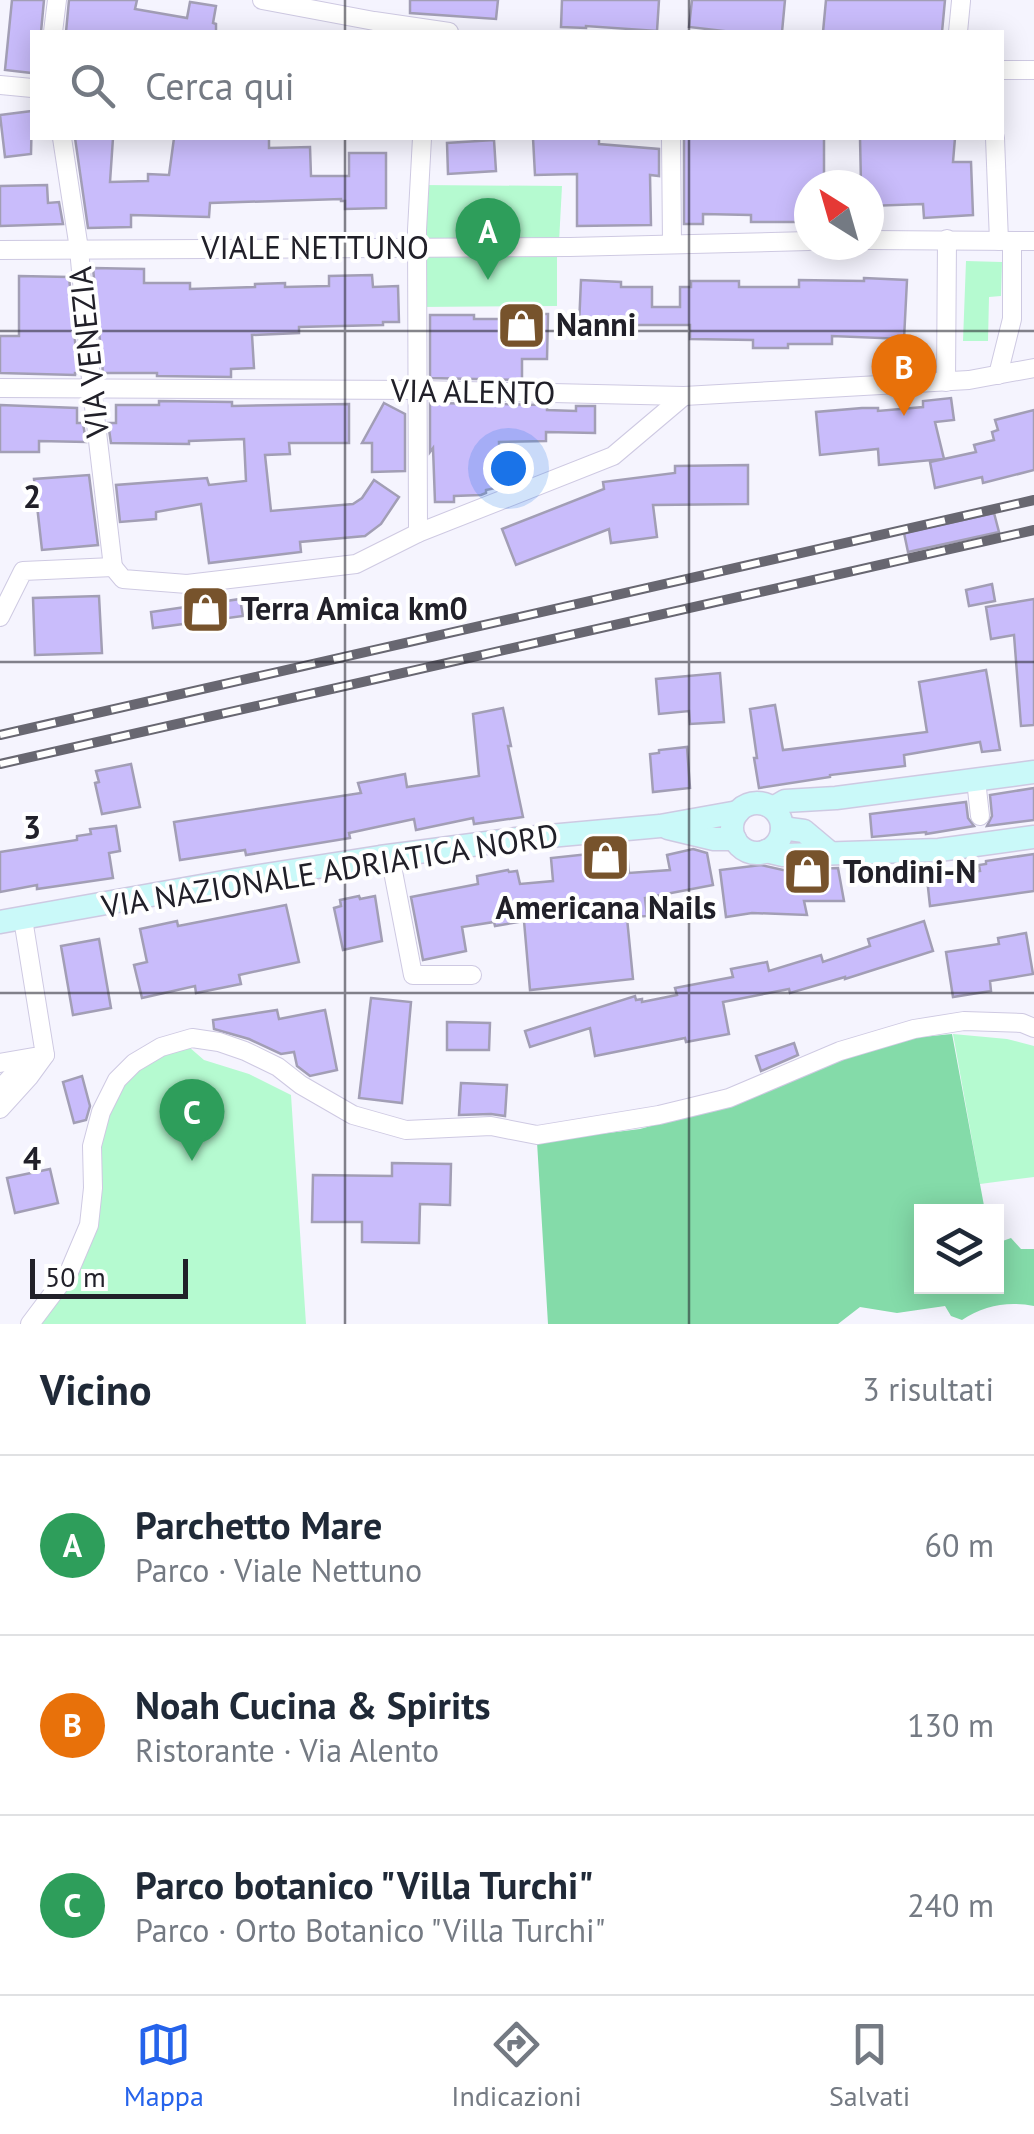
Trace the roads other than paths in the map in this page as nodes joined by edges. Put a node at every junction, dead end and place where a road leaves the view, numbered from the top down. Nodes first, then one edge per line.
1 (56, 0) edge
2 (262, 0) edge
3 (962, 1) edge
4 (54, 30) edge
5 (427, 30) edge
6 (958, 30) edge
7 (1004, 70) edge
8 (1034, 70) edge
9 (0, 85) edge
10 (30, 88) edge
11 (62, 140) edge
12 (422, 140) edge
13 (671, 140) edge
14 (995, 140) edge
15 (884, 240) edge
16 (948, 240) junction
17 (794, 241) edge
18 (1005, 241) junction
19 (1034, 242) edge
20 (672, 244) junction
21 (416, 247) junction
22 (79, 249) junction
23 (0, 250) edge
24 (1034, 368) edge
25 (998, 375) junction
26 (946, 382) junction
27 (0, 388) edge
28 (92, 390) junction
29 (418, 390) junction
30 (684, 396) junction
31 (418, 533) junction
32 (113, 566) junction
33 (0, 618) edge
34 (1034, 772) edge
35 (976, 780) junction
36 (738, 812) junction
37 (980, 816) dead end
38 (779, 821) junction
39 (660, 826) junction
40 (1034, 837) edge
41 (735, 839) junction
42 (766, 851) junction
43 (829, 852) junction
44 (390, 856) junction
45 (11, 920) edge
46 (472, 975) dead end
47 (1034, 1028) edge
48 (45, 1055) junction
49 (0, 1063) edge
50 (0, 1089) edge
51 (0, 1109) edge
52 (30, 1324) edge

1 - 4 street
2 - 5 street
3 - 6 street
7 - 8 street
9 - 10 street
11 - 22 street, VIA VENEZIA
12 - 21 street
13 - 20 street
14 - 18 street
15 - 16 street
16 - 18 street
16 - 26 street
17 - 20 street, VIALE NETTUNO
18 - 19 street
18 - 25 street
20 - 21 street, VIALE NETTUNO
21 - 22 street, VIALE NETTUNO
21 - 29 street
22 - 23 street, VIALE NETTUNO
22 - 28 street, VIA VENEZIA
24 - 25 street, VIA ALENTO
25 - 26 street, VIA ALENTO
26 - 30 street, VIA ALENTO
27 - 28 street, VIA ALENTO
28 - 29 street, VIA ALENTO
28 - 32 street, VIA VENEZIA
29 - 30 street, VIA ALENTO
29 - 31 street
30 - 31 street
31 - 32 street
32 - 33 street
34 - 35 main road, VIA NAZIONALE ADRIATICA NORD
35 - 37 street
35 - 38 main road, VIA NAZIONALE ADRIATICA NORD
36 - 38 main road, VIA NAZIONALE ADRIATICA NORD
36 - 39 main road, VIA NAZIONALE ADRIATICA NORD
36 - 41 main road
38 - 42 main road, VIA NAZIONALE ADRIATICA NORD
38 - 43 main road
39 - 41 main road, VIA NAZIONALE ADRIATICA NORD
39 - 44 main road, VIA NAZIONALE ADRIATICA NORD
40 - 43 main road
41 - 42 main road, VIA NAZIONALE ADRIATICA NORD
42 - 43 main road
44 - 45 main road, VIA NAZIONALE ADRIATICA NORD
44 - 46 street
45 - 48 street
47 - 52 street
48 - 49 street
48 - 50 street
48 - 51 street

